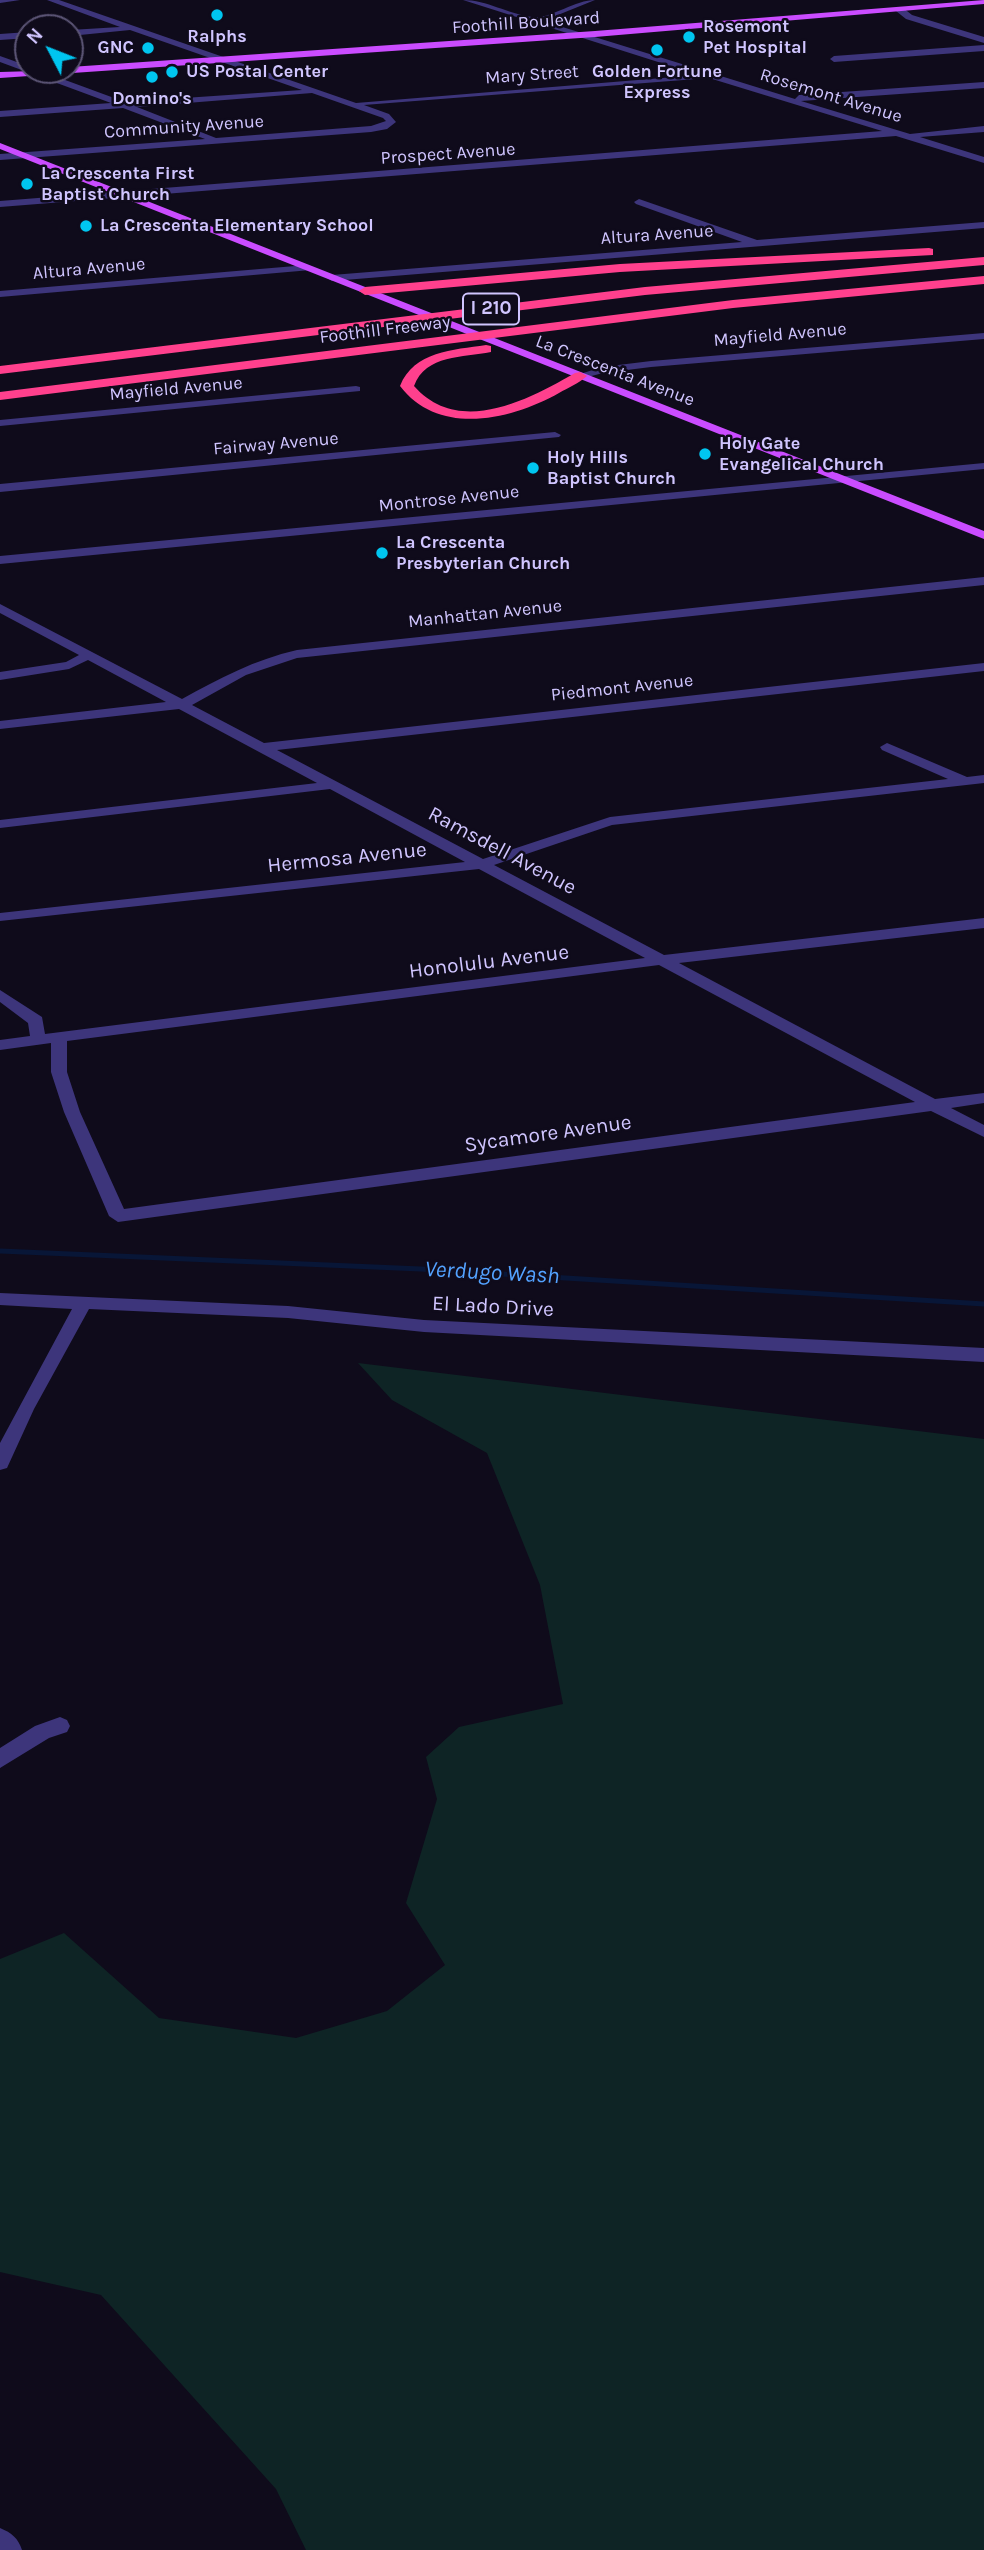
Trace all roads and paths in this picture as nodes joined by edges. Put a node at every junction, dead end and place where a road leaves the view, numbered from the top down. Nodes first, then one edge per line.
1 (16, 0) edge
2 (51, 0) edge
3 (467, 0) edge
4 (591, 0) edge
5 (0, 1) edge
6 (984, 2) edge
7 (899, 9) junction
8 (536, 21) junction
9 (133, 28) junction
10 (84, 32) edge
11 (583, 35) junction
12 (984, 40) edge
13 (984, 48) edge
14 (223, 59) junction
15 (834, 59) dead end
16 (84, 69) edge
17 (716, 77) junction
18 (66, 84) edge
19 (984, 85) edge
20 (314, 91) junction
21 (789, 99) junction
22 (350, 104) junction
23 (125, 106) junction
24 (0, 114) edge
25 (984, 129) edge
26 (902, 134) junction
27 (218, 140) junction
28 (0, 146) edge
29 (24, 155) junction
30 (0, 157) edge
31 (984, 160) edge
32 (122, 194) junction
33 (639, 202) dead end
34 (0, 204) edge
35 (984, 225) edge
36 (759, 244) junction
37 (984, 248) edge
38 (984, 261) edge
39 (307, 268) junction
40 (332, 278) junction
41 (984, 280) edge
42 (365, 291) junction
43 (0, 293) edge
44 (841, 293) junction
45 (984, 336) edge
46 (0, 370) edge
47 (580, 376) junction
48 (356, 389) dead end
49 (0, 396) edge
50 (0, 423) edge
51 (555, 435) dead end
52 (984, 466) edge
53 (839, 479) junction
54 (0, 488) edge
55 (984, 535) edge
56 (0, 560) edge
57 (984, 581) edge
58 (0, 608) edge
59 (89, 655) junction
60 (984, 667) edge
61 (0, 676) edge
62 (183, 704) junction
63 (0, 725) edge
64 (264, 747) junction
65 (887, 747) dead end
66 (984, 779) edge
67 (965, 781) junction
68 (332, 785) junction
69 (984, 789) edge
70 (0, 824) edge
71 (484, 864) junction
72 (0, 917) edge
73 (984, 923) edge
74 (663, 961) junction
75 (0, 995) edge
76 (59, 1038) junction
77 (38, 1040) junction
78 (0, 1045) edge
79 (984, 1098) edge
80 (935, 1105) junction
81 (984, 1132) edge
82 (0, 1298) edge
83 (83, 1304) junction
84 (984, 1355) edge
85 (0, 1464) edge
86 (60, 1726) dead end
87 (0, 1759) edge
88 (0, 2541) edge
89 (9, 2550) edge

1 - 5 street
2 - 9 street
3 - 8 street, Rosemont Avenue
4 - 8 street
6 - 7 main road, Foothill Boulevard
7 - 11 main road, Foothill Boulevard
7 - 12 street
8 - 11 street, Rosemont Avenue
9 - 10 street
9 - 14 street
11 - 14 main road, Foothill Boulevard
11 - 17 street, Rosemont Avenue
13 - 15 street
14 - 16 main road, Foothill Boulevard
14 - 20 street
17 - 21 street, Rosemont Avenue
17 - 22 street, Mary Street
18 - 23 street
19 - 21 street
20 - 22 street
20 - 23 street
21 - 26 street, Rosemont Avenue
22 - 27 street, Community Avenue
23 - 24 street
23 - 27 street
25 - 26 street, Prospect Avenue
26 - 31 street, Rosemont Avenue
26 - 32 street, Prospect Avenue
27 - 29 street, Community Avenue
28 - 29 main road, La Crescenta Avenue
29 - 30 street, Community Avenue
29 - 32 main road, La Crescenta Avenue
32 - 34 street, Prospect Avenue
32 - 39 main road, La Crescenta Avenue
33 - 36 street
35 - 36 street, Altura Avenue
36 - 40 street, Altura Avenue
37 - 42 highway
38 - 46 highway, Foothill Freeway / I 210
39 - 40 main road, La Crescenta Avenue
39 - 43 street, Altura Avenue
40 - 42 main road, La Crescenta Avenue
41 - 44 highway, Foothill Freeway / I 210
42 - 47 main road, La Crescenta Avenue
44 - 47 highway
44 - 49 highway, Foothill Freeway / I 210
45 - 47 street, Mayfield Avenue
47 - 53 main road, La Crescenta Avenue
48 - 50 street, Mayfield Avenue
51 - 54 street, Fairway Avenue
52 - 53 street, Montrose Avenue
53 - 55 main road, La Crescenta Avenue
53 - 56 street, Montrose Avenue
57 - 62 street, Manhattan Avenue
58 - 59 street, Ramsdell Avenue
59 - 61 street
59 - 62 street, Ramsdell Avenue
60 - 64 street, Piedmont Avenue
62 - 63 street, Manhattan Avenue
62 - 64 street, Ramsdell Avenue
64 - 68 street, Ramsdell Avenue
65 - 67 street
66 - 67 street, Hermosa Avenue
67 - 69 street
67 - 71 street, Hermosa Avenue
68 - 70 street
68 - 71 street, Ramsdell Avenue
71 - 72 street, Hermosa Avenue
71 - 74 street, Ramsdell Avenue
73 - 74 street, Honolulu Avenue
74 - 76 street, Honolulu Avenue
74 - 80 street, Ramsdell Avenue
75 - 77 street
76 - 77 street, Honolulu Avenue
76 - 80 street, Sycamore Avenue
77 - 78 street, Honolulu Avenue
79 - 80 street, Sycamore Avenue
80 - 81 street, Ramsdell Avenue
82 - 83 street, El Lado Drive
83 - 84 street, El Lado Drive
83 - 85 street
86 - 87 street
88 - 89 street

